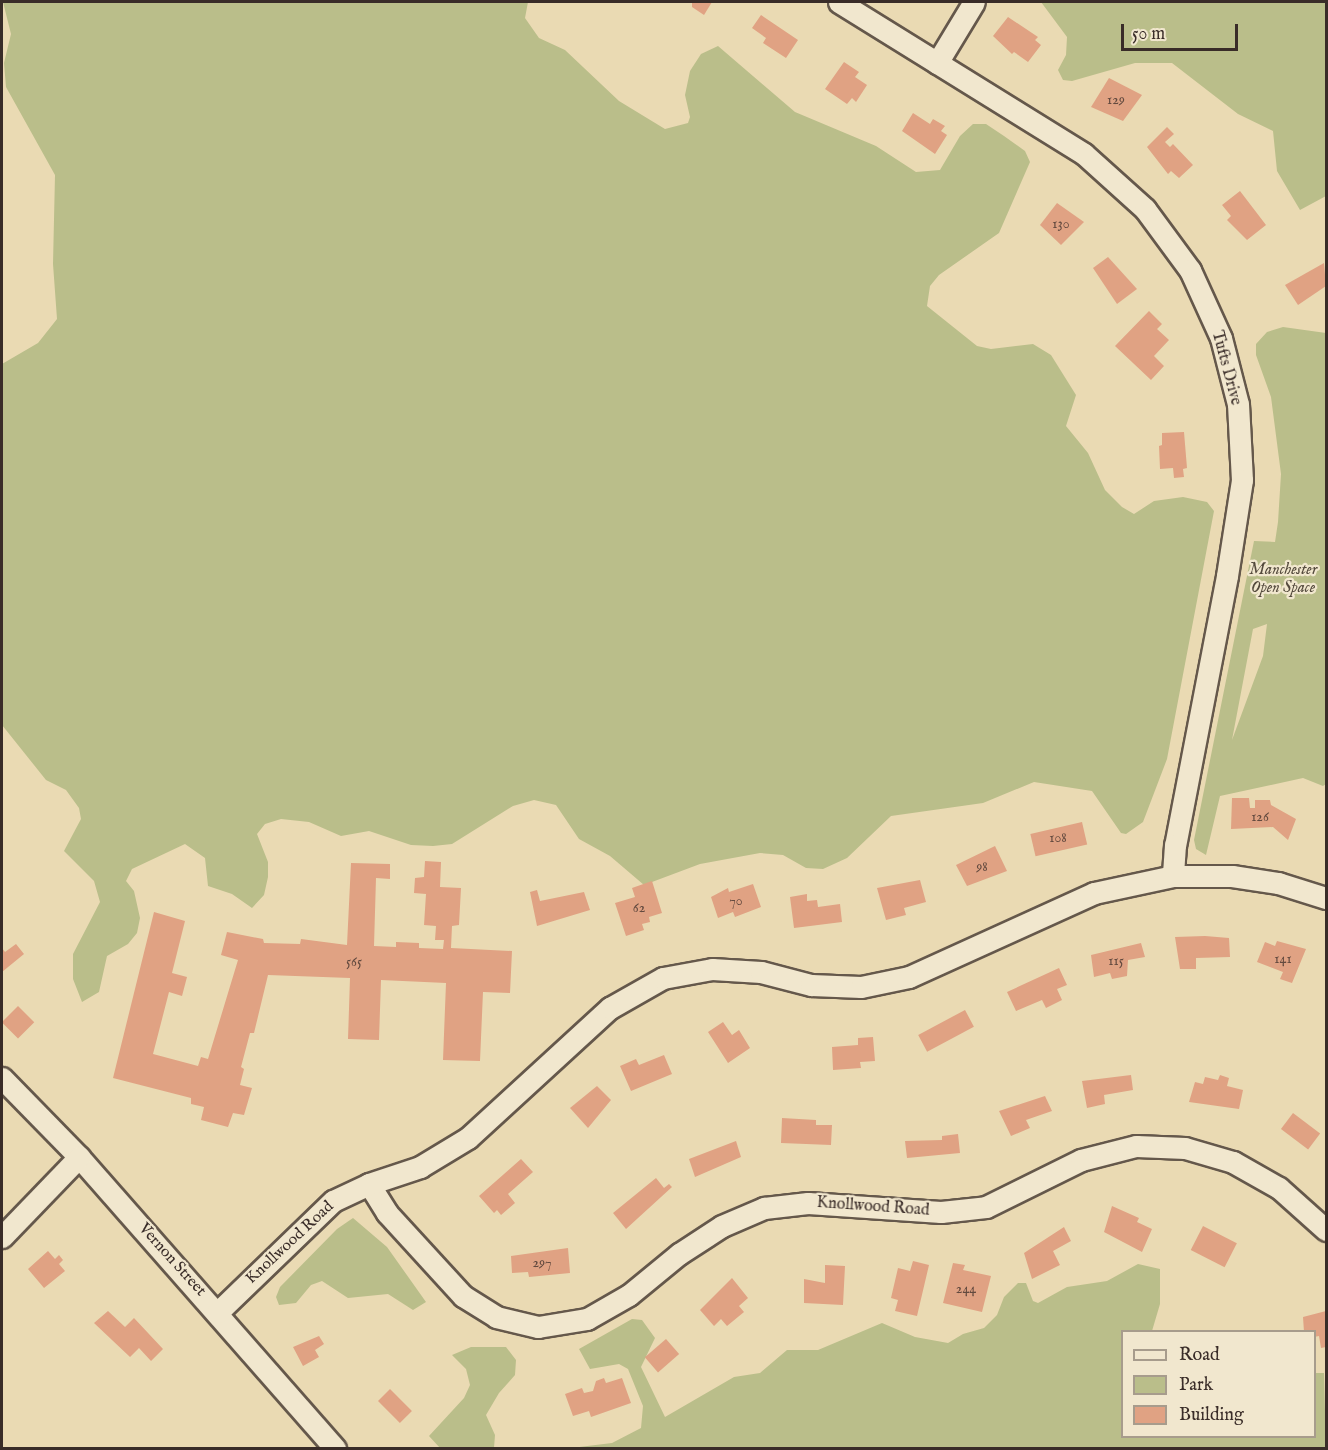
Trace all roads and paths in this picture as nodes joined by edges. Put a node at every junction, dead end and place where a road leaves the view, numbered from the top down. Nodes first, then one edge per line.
1 (838, 2) edge
2 (975, 2) edge
3 (937, 63) junction
4 (1173, 876) junction
5 (1326, 898) edge
6 (2, 1078) edge
7 (79, 1157) junction
8 (369, 1184) junction
9 (1326, 1230) edge
10 (2, 1238) edge
11 (218, 1312) junction
12 (335, 1449) edge

1 - 3 street, Tufts Drive
2 - 3 street
3 - 4 street, Tufts Drive
4 - 5 street, Knollwood Road
4 - 8 street, Knollwood Road
6 - 7 street, Vernon Street
7 - 10 street
7 - 11 street, Vernon Street
8 - 9 street, Knollwood Road
8 - 11 street, Knollwood Road
11 - 12 street, Vernon Street

